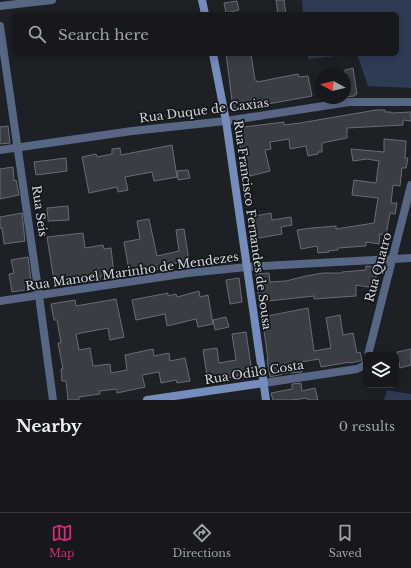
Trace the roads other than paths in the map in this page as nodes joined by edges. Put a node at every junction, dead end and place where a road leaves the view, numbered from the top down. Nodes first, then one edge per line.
1 (52, 0) edge
2 (202, 0) edge
3 (0, 6) edge
4 (205, 12) edge
5 (0, 26) edge
6 (213, 56) edge
7 (411, 102) edge
8 (226, 121) junction
9 (18, 147) junction
10 (0, 150) edge
11 (411, 186) edge
12 (411, 258) edge
13 (393, 260) junction
14 (247, 267) junction
15 (39, 296) junction
16 (0, 301) edge
17 (369, 352) edge
18 (363, 365) edge
19 (264, 383) junction
20 (53, 400) edge
21 (147, 400) edge
22 (266, 400) edge

1 - 3 street
2 - 4 street
5 - 9 street, Rua Seis
6 - 8 street, Rua Francisco Fernandes de Sousa
7 - 8 street, Rua Duque de Caxias
8 - 9 street, Rua Duque de Caxias
8 - 14 street, Rua Francisco Fernandes de Sousa
9 - 10 street, Rua Duque de Caxias
9 - 15 street, Rua Seis
11 - 13 street, Rua Quatro
12 - 13 street, Rua Manoel Marinho de Mendezes
13 - 14 street, Rua Manoel Marinho de Mendezes
13 - 17 street, Rua Quatro
14 - 15 street, Rua Manoel Marinho de Mendezes
14 - 19 street, Rua Francisco Fernandes de Sousa
15 - 16 street, Rua Manoel Marinho de Mendezes
15 - 20 street, Rua Seis
18 - 19 street, Rua Odilo Costa
19 - 21 street, Rua Odilo Costa
19 - 22 street, Rua Francisco Fernandes de Sousa

